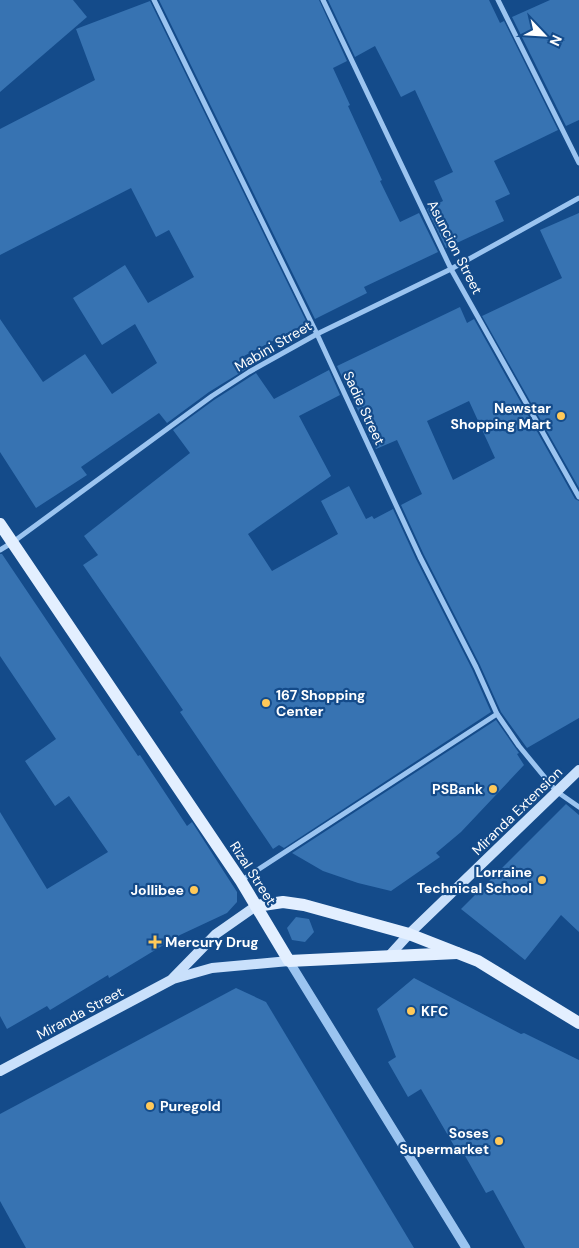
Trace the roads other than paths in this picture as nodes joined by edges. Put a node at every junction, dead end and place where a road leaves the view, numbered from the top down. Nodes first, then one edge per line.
1 (154, 0) edge
2 (323, 0) edge
3 (498, 0) edge
4 (579, 163) edge
5 (579, 198) edge
6 (451, 269) junction
7 (317, 334) junction
8 (579, 497) edge
9 (0, 524) edge
10 (13, 542) junction
11 (0, 550) edge
12 (498, 714) junction
13 (579, 770) edge
14 (556, 791) junction
15 (579, 807) edge
16 (240, 881) junction
17 (256, 906) junction
18 (409, 934) junction
19 (458, 953) junction
20 (389, 956) junction
21 (289, 961) junction
22 (173, 979) junction
23 (579, 1023) edge
24 (0, 1071) edge
25 (466, 1248) edge

1 - 7 street, Sadie Street
2 - 6 street, Asuncion Street
3 - 4 street
5 - 6 street, Mabini Street
6 - 7 street, Mabini Street
6 - 8 street, Asuncion Street
7 - 10 street, Mabini Street
7 - 12 street, Sadie Street
9 - 10 main road, Rizal Street
10 - 11 street, Mabini Street
10 - 16 main road, Rizal Street
12 - 14 street, Sadie Street
12 - 16 street
13 - 14 main road, Miranda Extension
14 - 15 street, Sadie Street
14 - 18 main road, Miranda Extension
16 - 17 main road, Rizal Street
17 - 18 main road
17 - 21 main road, Rizal Street
17 - 22 main road, Miranda Street
18 - 19 main road
18 - 20 main road, Miranda Extension
19 - 20 main road
19 - 23 main road
20 - 21 main road
21 - 22 main road, Miranda Street
21 - 25 street, Rizal Street
22 - 24 main road, Miranda Street

